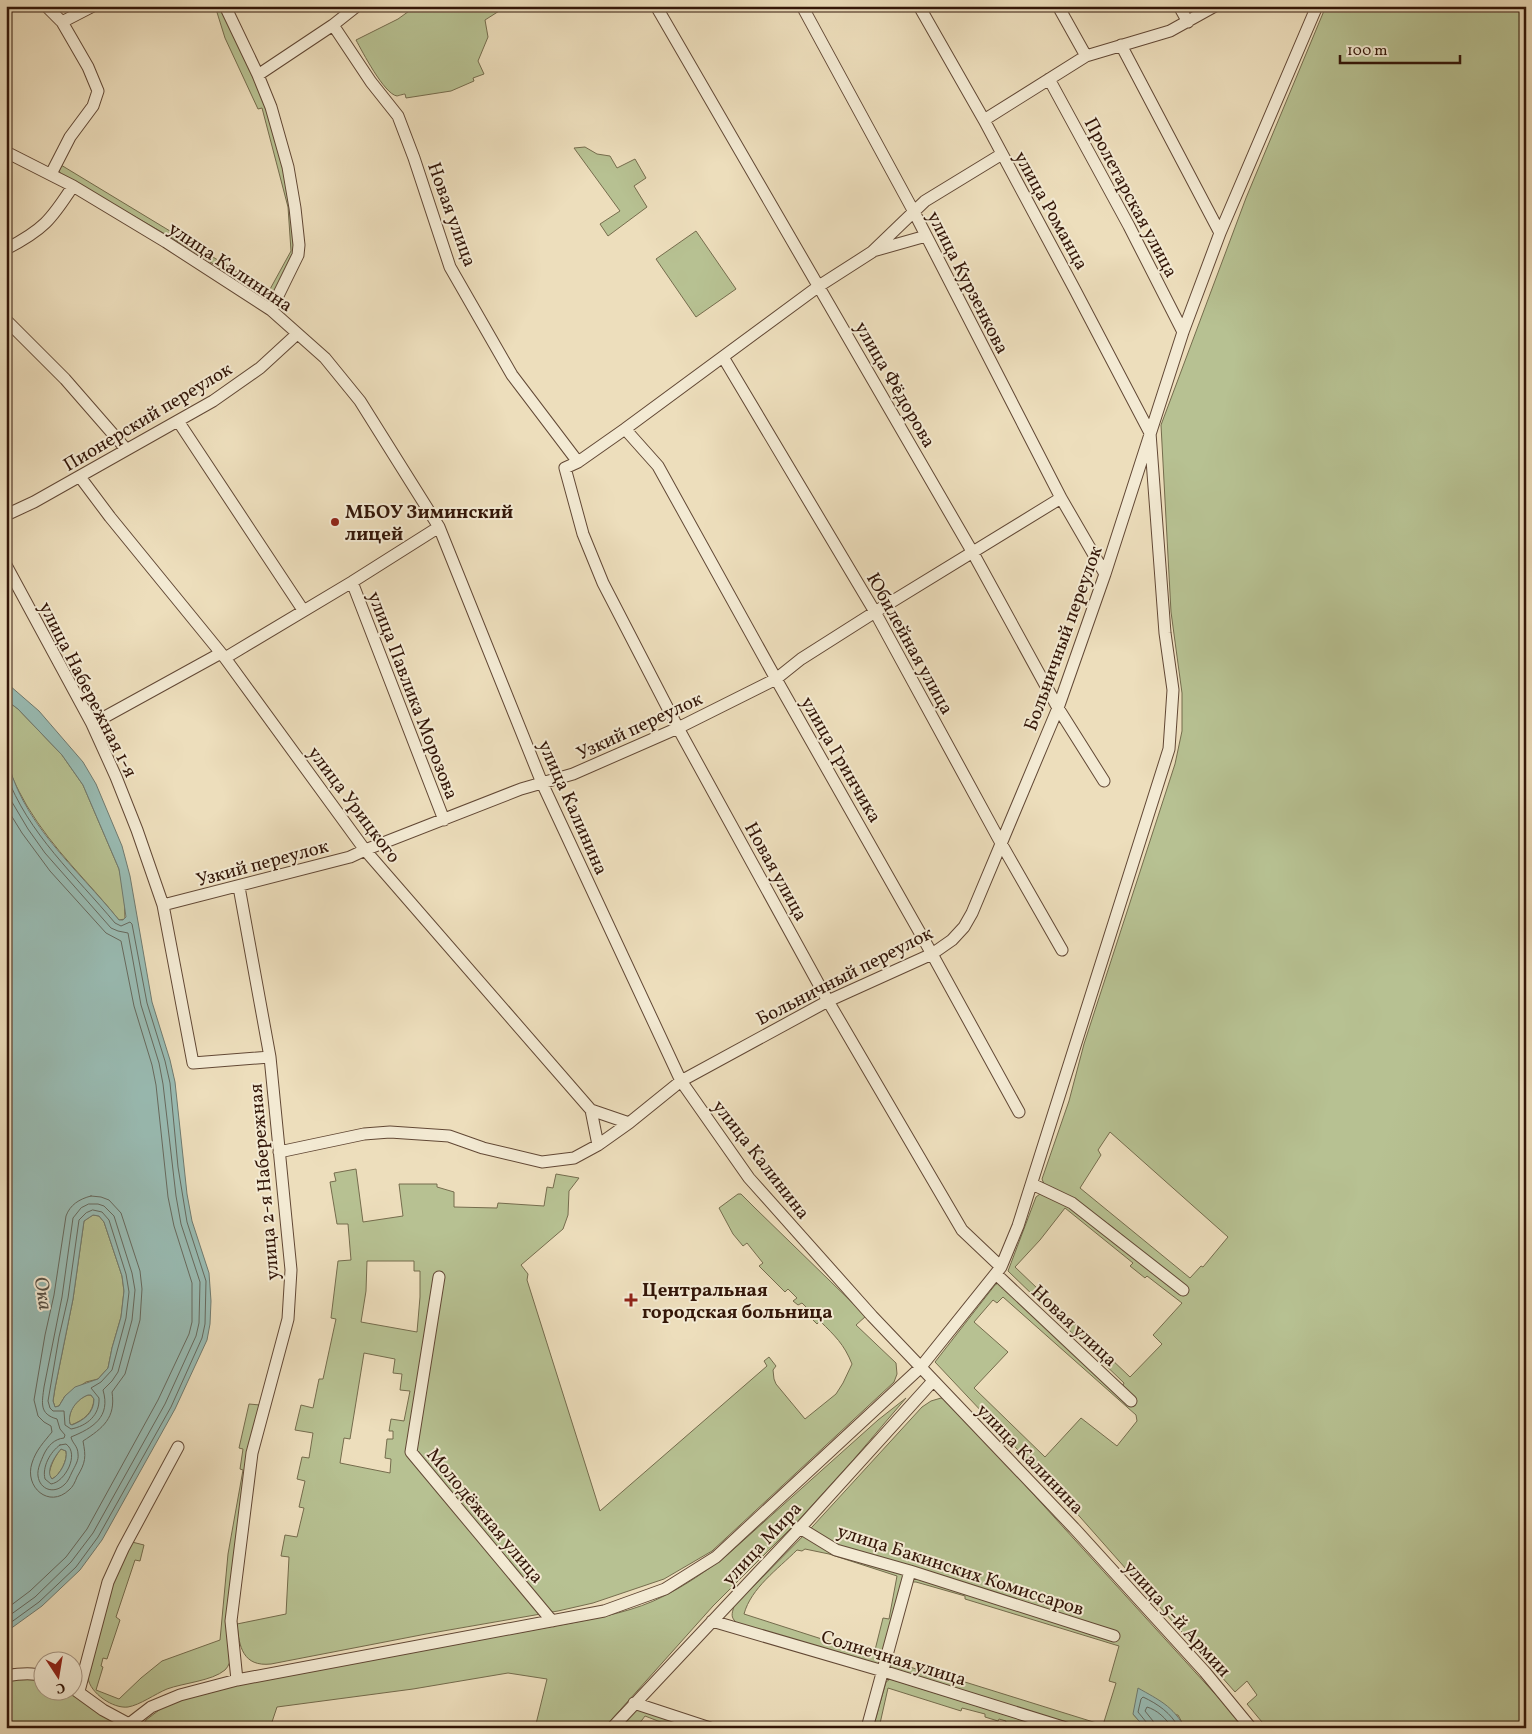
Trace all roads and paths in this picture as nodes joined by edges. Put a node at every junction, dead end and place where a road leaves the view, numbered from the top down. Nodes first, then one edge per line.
1 (46, 6) edge
2 (93, 6) edge
3 (225, 6) edge
4 (357, 6) edge
5 (656, 6) edge
6 (802, 6) edge
7 (919, 6) edge
8 (1058, 6) edge
9 (1179, 6) edge
10 (1215, 6) edge
11 (1317, 6) edge
12 (62, 22) junction
13 (1188, 22) junction
14 (332, 25) junction
15 (1121, 45) junction
16 (1086, 56) junction
17 (258, 75) junction
18 (1049, 79) junction
19 (984, 120) junction
20 (6, 152) edge
21 (1002, 154) junction
22 (51, 174) junction
23 (73, 186) junction
24 (914, 212) junction
25 (1220, 233) junction
26 (926, 236) junction
27 (6, 249) edge
28 (872, 252) junction
29 (819, 286) junction
30 (271, 310) junction
31 (6, 320) edge
32 (1183, 332) junction
33 (297, 334) junction
34 (723, 357) junction
35 (178, 420) junction
36 (625, 429) junction
37 (1150, 434) junction
38 (126, 449) junction
39 (578, 462) junction
40 (80, 477) junction
41 (1060, 498) junction
42 (6, 515) edge
43 (439, 527) junction
44 (973, 553) junction
45 (6, 565) edge
46 (1105, 574) junction
47 (352, 582) junction
48 (303, 610) junction
49 (875, 612) junction
50 (222, 655) junction
51 (776, 679) junction
52 (1058, 708) junction
53 (92, 724) junction
54 (678, 728) junction
55 (1104, 781) dead end
56 (542, 783) junction
57 (444, 820) junction
58 (1002, 845) junction
59 (365, 850) junction
60 (239, 887) junction
61 (163, 905) junction
62 (1062, 950) dead end
63 (932, 954) junction
64 (828, 1001) junction
65 (270, 1057) junction
66 (681, 1081) junction
67 (591, 1110) junction
68 (1019, 1112) dead end
69 (629, 1122) junction
70 (598, 1145) junction
71 (279, 1152) junction
72 (1032, 1184) junction
73 (998, 1271) junction
74 (439, 1278) dead end
75 (1183, 1290) dead end
76 (920, 1368) junction
77 (934, 1381) junction
78 (1131, 1401) dead end
79 (178, 1447) dead end
80 (800, 1528) junction
81 (1078, 1533) joint
82 (910, 1571) junction
83 (552, 1621) junction
84 (712, 1621) junction
85 (1114, 1636) dead end
86 (82, 1670) edge
87 (883, 1671) junction
88 (32, 1674) edge
89 (6, 1676) edge
90 (237, 1680) junction
91 (82, 1694) edge
92 (634, 1703) junction
93 (129, 1726) edge
94 (612, 1728) edge
95 (710, 1728) edge
96 (867, 1728) edge
97 (1066, 1728) edge
98 (1251, 1728) edge

1 - 12 street
2 - 12 street
3 - 17 street
4 - 14 street
5 - 29 street, улица Фёдорова
6 - 24 street, улица Курзенкова
7 - 19 street, улица Романца
8 - 16 street
9 - 13 street
10 - 13 street
11 - 25 street, Больничный переулок
12 - 22 street
13 - 15 street
14 - 17 street
14 - 39 street, Новая улица
15 - 16 street
15 - 25 street
16 - 18 street
17 - 30 street
18 - 19 street
18 - 32 street, Пролетарская улица
19 - 21 street, улица Романца
20 - 22 street, улица Калинина
21 - 24 street
21 - 37 street, улица Романца
22 - 23 street, улица Калинина
23 - 27 street
23 - 30 street, улица Калинина
24 - 26 street, улица Курзенкова
24 - 28 street
25 - 32 street, Больничный переулок
26 - 28 street
26 - 41 street, улица Курзенкова
28 - 29 street
29 - 34 street
29 - 44 street, улица Фёдорова
30 - 33 street, улица Калинина
31 - 38 street
32 - 37 street, Больничный переулок
33 - 35 street, Пионерский переулок
33 - 43 street, улица Калинина
34 - 36 street
34 - 49 street, Юбилейная улица
35 - 38 street, Пионерский переулок
35 - 48 street
36 - 39 street
36 - 51 street, улица Гринчика
37 - 46 street, Больничный переулок
37 - 72 street
38 - 40 street, Пионерский переулок
39 - 54 street, Новая улица
40 - 42 street, Пионерский переулок
40 - 50 street, улица Урицкого
41 - 44 street, Узкий переулок
41 - 46 street, улица Курзенкова
43 - 47 street
43 - 56 street, улица Калинина
44 - 49 street, Узкий переулок
44 - 52 street, улица Фёдорова
45 - 53 street, улица Набережная 1-я
46 - 52 street, Больничный переулок
47 - 48 street
47 - 57 street, улица Павлика Морозова
48 - 50 street
49 - 51 street, Узкий переулок
49 - 58 street, Юбилейная улица
50 - 53 street
50 - 59 street, улица Урицкого
51 - 54 street, Узкий переулок
51 - 63 street, улица Гринчика
52 - 55 street, улица Фёдорова
52 - 58 street, Больничный переулок
53 - 61 street, улица Набережная 1-я
54 - 56 street, Узкий переулок
54 - 64 street, Новая улица
56 - 57 street, Узкий переулок
56 - 66 street, улица Калинина
57 - 59 street, Узкий переулок
58 - 62 street, Юбилейная улица
58 - 63 street, Больничный переулок
59 - 60 street, Узкий переулок
59 - 67 street, улица Урицкого
60 - 61 street, Узкий переулок
60 - 65 street, улица 2-я Набережная
61 - 65 street, улица Набережная 1-я
63 - 64 street, Больничный переулок
63 - 68 street, улица Гринчика
64 - 66 street, Больничный переулок
64 - 73 street, Новая улица
65 - 71 street, улица 2-я Набережная
66 - 69 street, Больничный переулок
66 - 76 street, улица Калинина
67 - 69 street
67 - 70 street
69 - 70 street, Больничный переулок
70 - 71 street, Больничный переулок
71 - 90 street, улица 2-я Набережная
72 - 73 street
72 - 75 street
73 - 76 street
73 - 78 street, Новая улица
74 - 83 street, Молодёжная улица
76 - 77 street, улица Калинина
76 - 83 street
77 - 80 street, улица Мира
77 - 81 street, улица Калинина
79 - 86 street
80 - 82 street, улица Бакинских Комиссаров
80 - 84 street, улица Мира
81 - 98 street, улица 5-й Армии
82 - 85 street, улица Бакинских Комиссаров
82 - 87 street
83 - 90 street
84 - 87 street, Солнечная улица
84 - 92 street, улица Мира
87 - 96 street
87 - 97 street, Солнечная улица
88 - 89 street
90 - 93 street
91 - 93 street
92 - 94 street, улица Мира
92 - 95 street

